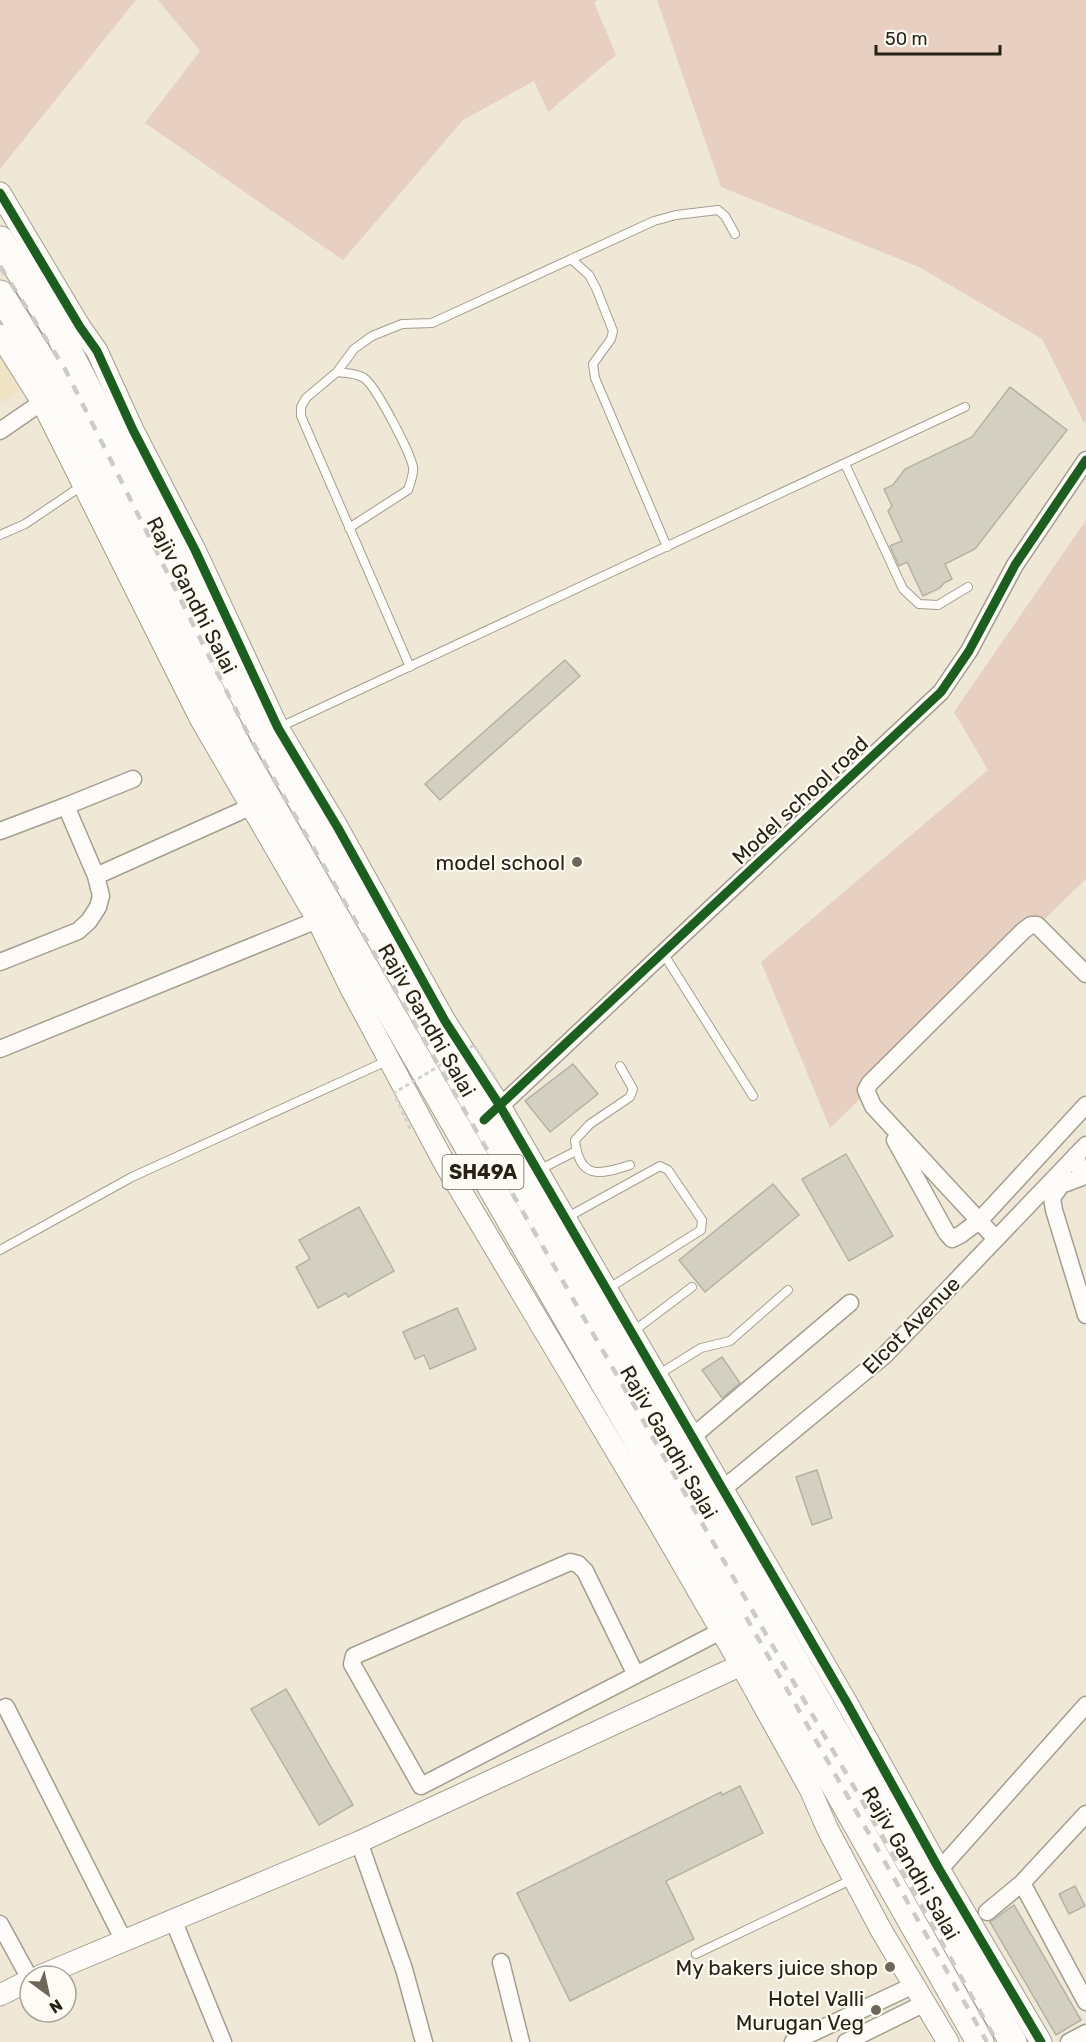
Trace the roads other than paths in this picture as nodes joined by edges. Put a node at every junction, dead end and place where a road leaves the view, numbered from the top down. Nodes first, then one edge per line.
1 (0, 193) edge
2 (735, 234) dead end
3 (0, 240) edge
4 (571, 259) junction
5 (0, 294) edge
6 (0, 335) edge
7 (97, 351) junction
8 (337, 372) junction
9 (60, 386) junction
10 (965, 407) dead end
11 (0, 431) edge
12 (1086, 460) edge
13 (844, 464) junction
14 (83, 484) junction
15 (349, 528) junction
16 (0, 535) edge
17 (667, 547) junction
18 (968, 587) dead end
19 (410, 667) junction
20 (271, 732) junction
21 (133, 779) dead end
22 (66, 806) junction
23 (250, 807) junction
24 (0, 831) edge
25 (96, 876) junction
26 (326, 917) junction
27 (663, 953) junction
28 (0, 962) edge
29 (1086, 974) edge
30 (0, 1049) edge
31 (390, 1059) junction
32 (620, 1066) dead end
33 (753, 1096) dead end
34 (1086, 1105) edge
35 (492, 1113) junction
36 (884, 1117) junction
37 (1081, 1150) edge
38 (576, 1151) junction
39 (630, 1165) dead end
40 (537, 1171) junction
41 (1084, 1176) edge
42 (492, 1216) junction
43 (565, 1219) junction
44 (979, 1221) junction
45 (996, 1239) junction
46 (0, 1250) edge
47 (692, 1287) dead end
48 (605, 1290) junction
49 (788, 1290) dead end
50 (850, 1303) dead end
51 (1086, 1315) edge
52 (631, 1333) junction
53 (638, 1391) junction
54 (646, 1428) junction
55 (692, 1437) junction
56 (723, 1489) junction
57 (721, 1631) junction
58 (741, 1665) junction
59 (636, 1675) junction
60 (1086, 1705) edge
61 (6, 1707) dead end
62 (787, 1723) junction
63 (421, 1786) junction
64 (868, 1787) junction
65 (843, 1802) junction
66 (435, 1807) junction
67 (1086, 1814) edge
68 (359, 1842) junction
69 (932, 1878) junction
70 (853, 1879) junction
71 (1022, 1883) junction
72 (987, 1912) dead end
73 (181, 1916) junction
74 (0, 1924) edge
75 (124, 1941) junction
76 (696, 1954) dead end
77 (501, 1962) dead end
78 (22, 1964) edge
79 (69, 1964) edge
80 (18, 1985) edge
81 (920, 1994) junction
82 (0, 1995) edge
83 (1086, 2002) edge
84 (1086, 2033) edge
85 (223, 2042) edge
86 (424, 2042) edge
87 (521, 2042) edge
88 (793, 2042) edge
89 (846, 2042) edge
90 (948, 2042) edge
91 (980, 2042) edge
92 (1013, 2042) edge
93 (1041, 2042) edge
94 (1069, 2042) edge

1 - 7 street
2 - 4 lane
3 - 9 main road, Rajiv Gandhi Salai / SH49A
4 - 8 lane
4 - 17 lane
5 - 9 main road, Rajiv Gandhi Salai / SH49A
6 - 9 street
7 - 9 street
7 - 20 street
8 - 15 lane
8 - 15 lane
9 - 11 street
9 - 14 street
9 - 20 main road, Rajiv Gandhi Salai / SH49A
9 - 26 main road, Rajiv Gandhi Salai / SH49A
10 - 13 lane
12 - 27 street, Model school road
13 - 17 lane
13 - 18 lane
14 - 16 lane
14 - 23 street
15 - 19 lane
17 - 19 lane
19 - 20 lane
20 - 35 main road, Rajiv Gandhi Salai / SH49A
21 - 22 street
22 - 24 street
22 - 25 street
23 - 25 street
23 - 26 street
25 - 28 street
26 - 30 street
26 - 31 street
26 - 42 main road, Rajiv Gandhi Salai / SH49A
27 - 33 lane
27 - 35 street, Model school road
29 - 36 street
31 - 42 street
31 - 46 lane
32 - 38 lane
34 - 44 street
35 - 40 street
35 - 53 main road, Rajiv Gandhi Salai / SH49A
36 - 44 street
36 - 44 street
37 - 41 street
37 - 45 street, Elcot Avenue
38 - 39 lane
38 - 40 lane
40 - 43 street
41 - 51 street
42 - 53 main road, Rajiv Gandhi Salai / SH49A
42 - 57 street
43 - 48 street
43 - 48 lane
44 - 45 street
45 - 56 street, Elcot Avenue
47 - 52 lane
48 - 52 street
49 - 53 lane
50 - 55 street
52 - 53 street
53 - 54 main road, Rajiv Gandhi Salai / SH49A
53 - 55 street
54 - 62 main road, Rajiv Gandhi Salai / SH49A
54 - 64 main road, Rajiv Gandhi Salai / SH49A
55 - 56 street
56 - 69 street
57 - 58 street
57 - 59 street
58 - 62 street
58 - 66 street
59 - 63 street
59 - 63 street
60 - 69 street
61 - 75 street
62 - 65 main road, Rajiv Gandhi Salai / SH49A
62 - 70 street
63 - 66 street
64 - 65 main road
64 - 69 main road, Rajiv Gandhi Salai / SH49A
65 - 91 main road, Rajiv Gandhi Salai / SH49A
66 - 68 street
67 - 71 street
68 - 73 street
68 - 86 street
69 - 92 main road, Rajiv Gandhi Salai / SH49A
69 - 93 street
70 - 76 lane
70 - 81 street
71 - 72 street
71 - 83 street
73 - 75 street
73 - 85 street
74 - 78 street
75 - 79 street
77 - 87 street
80 - 82 street
81 - 88 street
81 - 89 street
81 - 90 street
84 - 94 street

